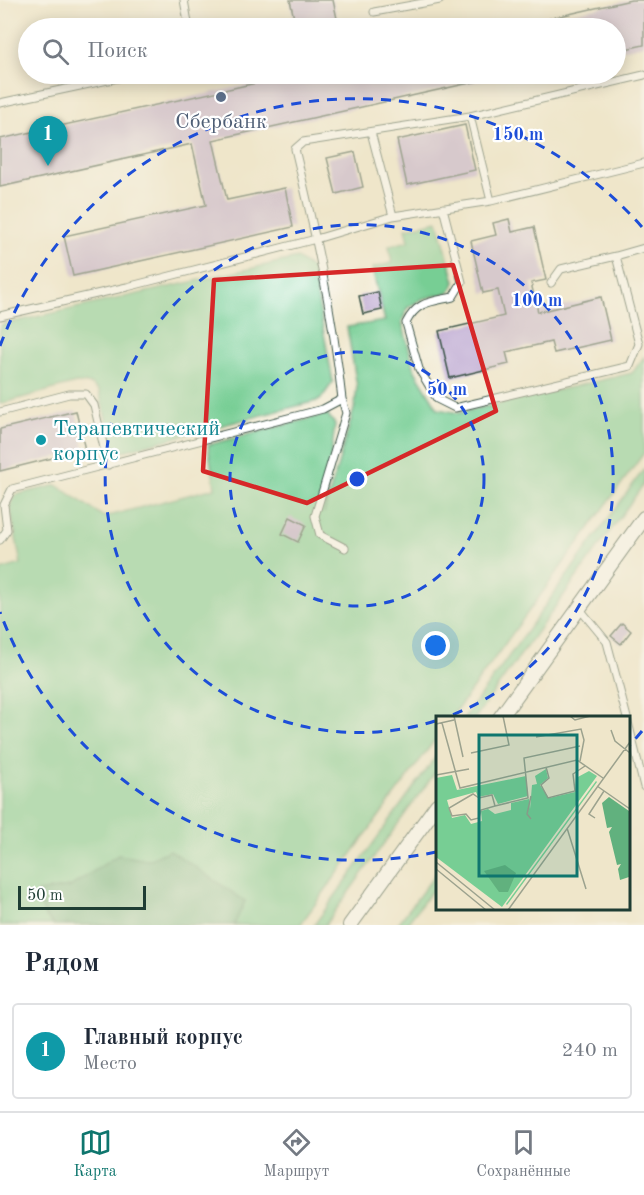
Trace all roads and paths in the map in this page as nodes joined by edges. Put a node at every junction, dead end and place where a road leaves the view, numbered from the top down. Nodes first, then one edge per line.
1 (184, 0) edge
2 (440, 0) edge
3 (374, 12) dead end
4 (187, 18) edge
5 (644, 75) edge
6 (626, 79) edge
7 (89, 84) edge
8 (607, 84) edge
9 (0, 103) edge
10 (470, 117) junction
11 (371, 132) junction
12 (644, 164) edge
13 (491, 201) junction
14 (444, 208) junction
15 (393, 216) junction
16 (316, 239) junction
17 (644, 248) edge
18 (616, 256) junction
19 (551, 283) dead end
20 (0, 316) edge
21 (342, 399) junction
22 (0, 412) edge
23 (108, 465) junction
24 (644, 518) edge
25 (0, 540) edge
26 (345, 548) dead end
27 (579, 608) junction
28 (501, 716) edge
29 (626, 716) edge
30 (629, 728) edge
31 (644, 787) edge
32 (436, 806) edge
33 (350, 925) edge

1 - 4 lane
2 - 3 lane
5 - 6 lane
7 - 9 lane
8 - 10 lane
10 - 11 lane
10 - 13 lane
11 - 15 lane
11 - 16 lane
12 - 13 lane
13 - 14 lane
14 - 15 lane
14 - 18 lane
15 - 16 lane
16 - 20 lane
16 - 21 lane
17 - 18 lane
18 - 19 lane
21 - 23 lane
21 - 26 lane
22 - 23 lane
23 - 25 lane
24 - 27 street
27 - 28 street
27 - 29 lane
30 - 31 lane
32 - 33 street

